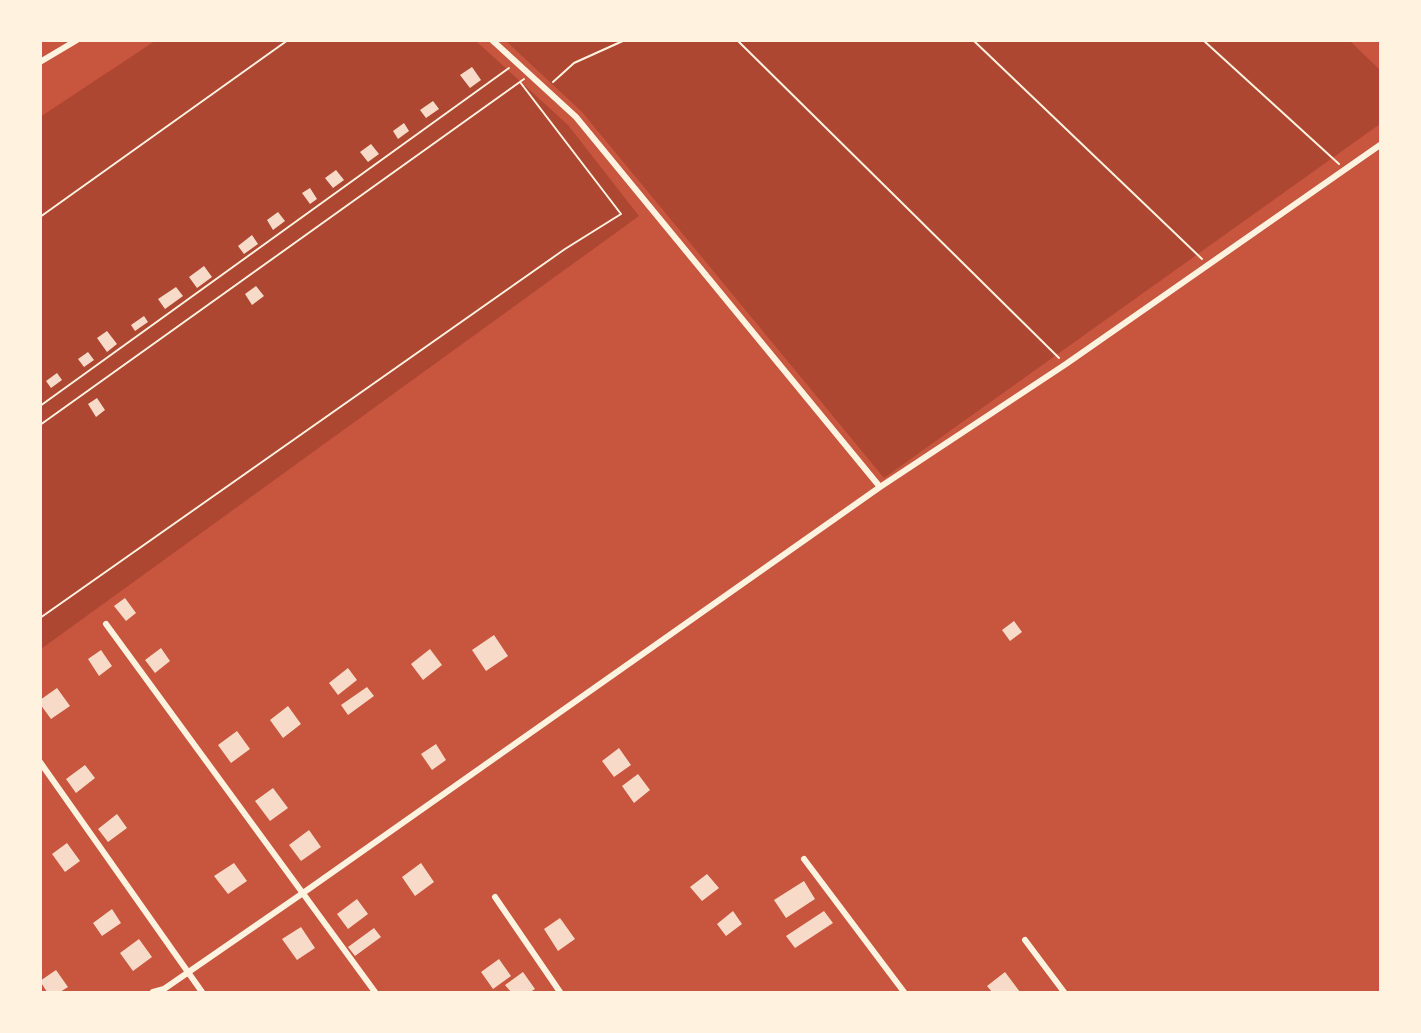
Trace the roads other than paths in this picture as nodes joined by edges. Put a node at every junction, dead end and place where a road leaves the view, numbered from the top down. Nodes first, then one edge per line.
1 (77, 40) edge
2 (492, 40) edge
3 (40, 62) edge
4 (1380, 145) edge
5 (880, 487) junction
6 (106, 624) dead end
7 (40, 762) edge
8 (804, 859) dead end
9 (303, 893) junction
10 (495, 897) dead end
11 (1025, 940) dead end
12 (187, 973) junction
13 (153, 993) edge
14 (202, 993) edge
15 (375, 993) edge
16 (560, 993) edge
17 (904, 993) edge
18 (1064, 993) edge

1 - 3 street
2 - 5 street
4 - 5 street
5 - 9 street
6 - 9 street
7 - 12 street
8 - 17 street
9 - 12 street
9 - 15 street
10 - 16 street
11 - 18 street
12 - 13 street
12 - 14 street

